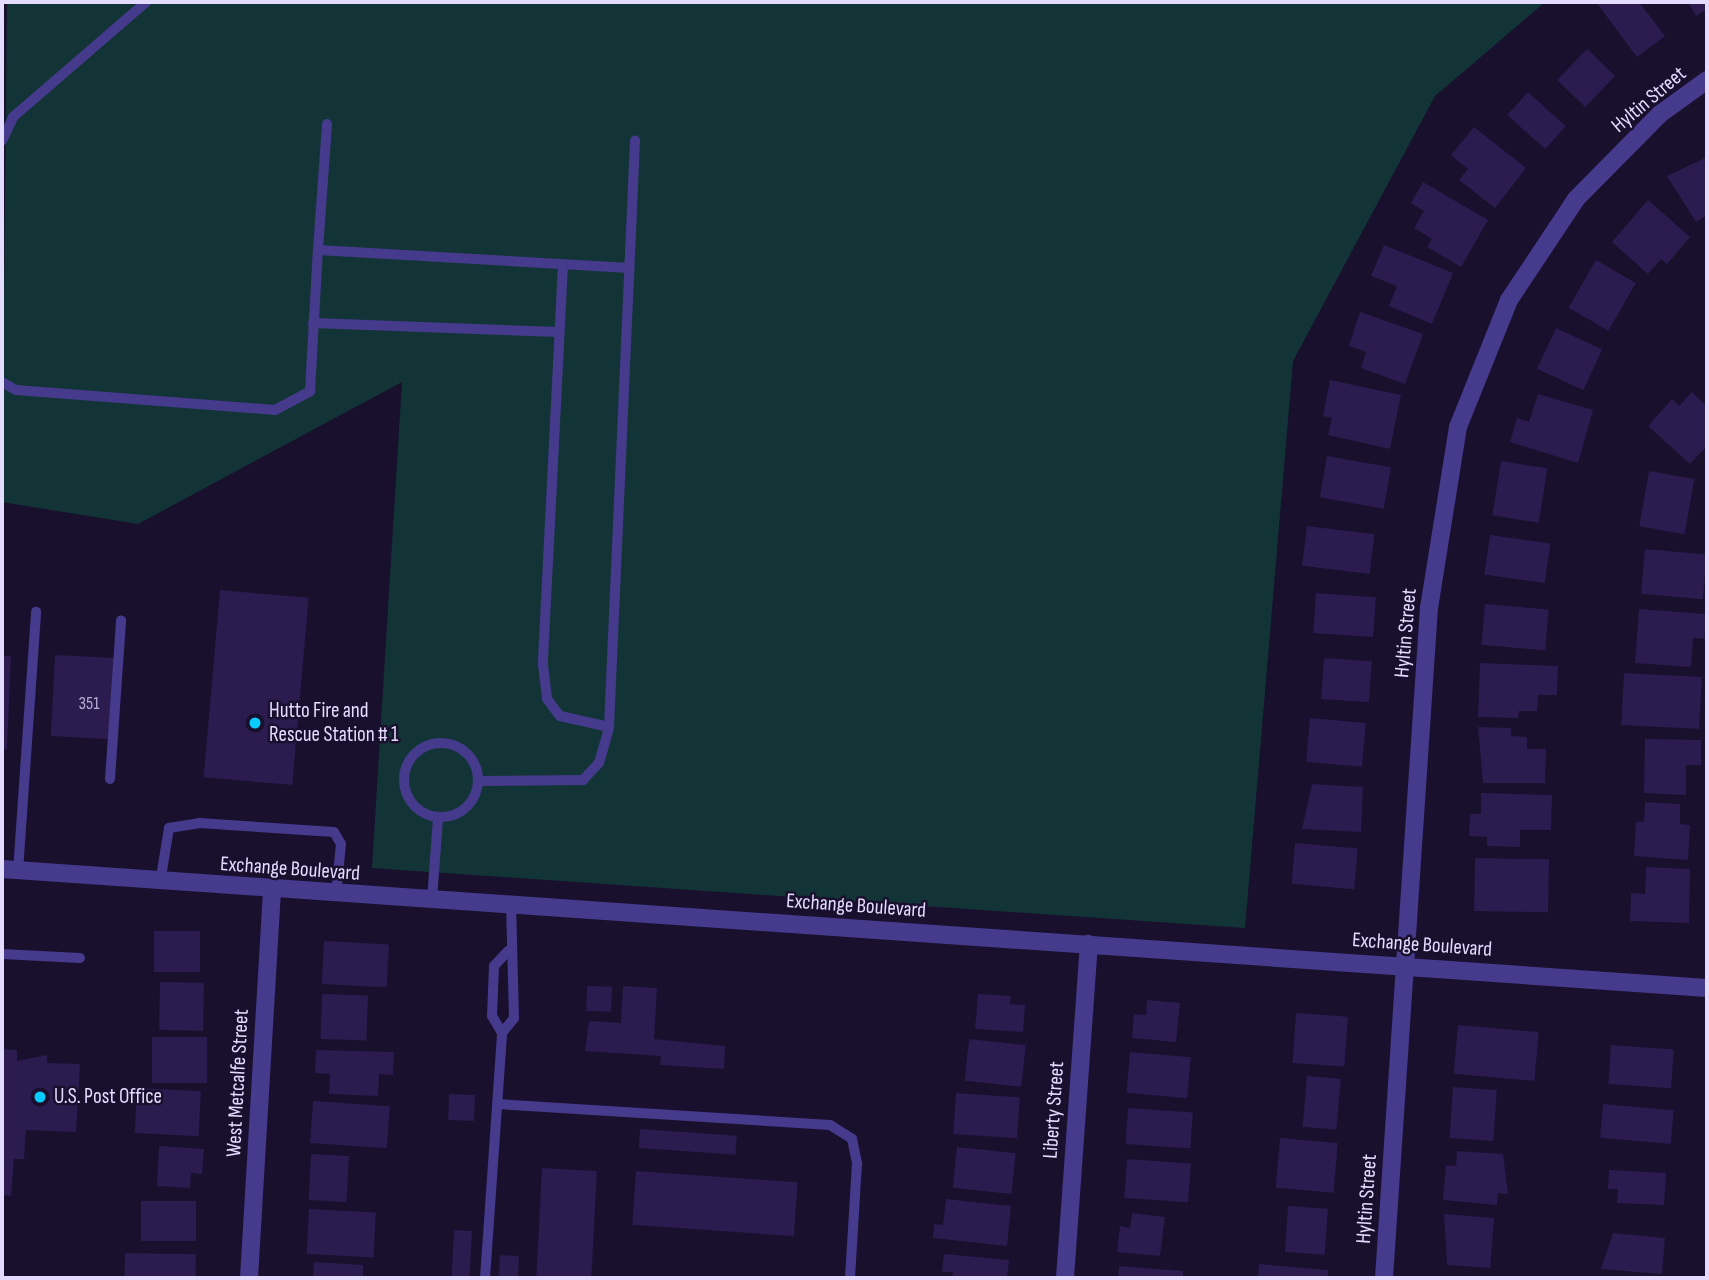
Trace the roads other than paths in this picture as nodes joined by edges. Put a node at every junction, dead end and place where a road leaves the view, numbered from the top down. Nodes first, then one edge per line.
1 (146, 2) edge
2 (1707, 80) edge
3 (327, 124) dead end
4 (2, 141) edge
5 (635, 141) dead end
6 (318, 250) junction
7 (563, 265) junction
8 (629, 268) junction
9 (313, 323) junction
10 (559, 332) junction
11 (2, 382) edge
12 (36, 612) dead end
13 (121, 620) dead end
14 (609, 727) junction
15 (110, 779) dead end
16 (478, 781) junction
17 (438, 818) junction
18 (10, 870) edge
19 (160, 883) junction
20 (272, 890) junction
21 (336, 895) junction
22 (432, 901) junction
23 (511, 906) junction
24 (1089, 944) junction
25 (508, 951) junction
26 (2, 954) edge
27 (80, 958) dead end
28 (1406, 967) junction
29 (1707, 988) edge
30 (502, 1033) junction
31 (497, 1104) junction
32 (249, 1278) edge
33 (485, 1278) edge
34 (849, 1278) edge
35 (1065, 1278) edge
36 (1384, 1278) edge

1 - 4 lane
2 - 28 street, Hyltin Street
3 - 6 lane
5 - 8 lane
6 - 7 lane
6 - 9 lane
7 - 8 lane
7 - 10 lane
8 - 14 lane
9 - 10 lane
9 - 11 lane
10 - 14 lane
12 - 18 lane
13 - 15 lane
14 - 16 lane
16 - 17 lane
16 - 17 lane
17 - 22 lane
18 - 19 street, Exchange Boulevard
19 - 20 street, Exchange Boulevard
19 - 21 lane
20 - 21 street, Exchange Boulevard
20 - 32 street, West Metcalfe Street
21 - 22 street, Exchange Boulevard
22 - 23 street, Exchange Boulevard
23 - 24 street, Exchange Boulevard
23 - 25 lane
24 - 28 street, Exchange Boulevard
24 - 35 street, Liberty Street
25 - 30 lane
25 - 30 lane
26 - 27 lane
28 - 29 street, Exchange Boulevard
28 - 36 street, Hyltin Street
30 - 31 lane
31 - 33 lane
31 - 34 lane

